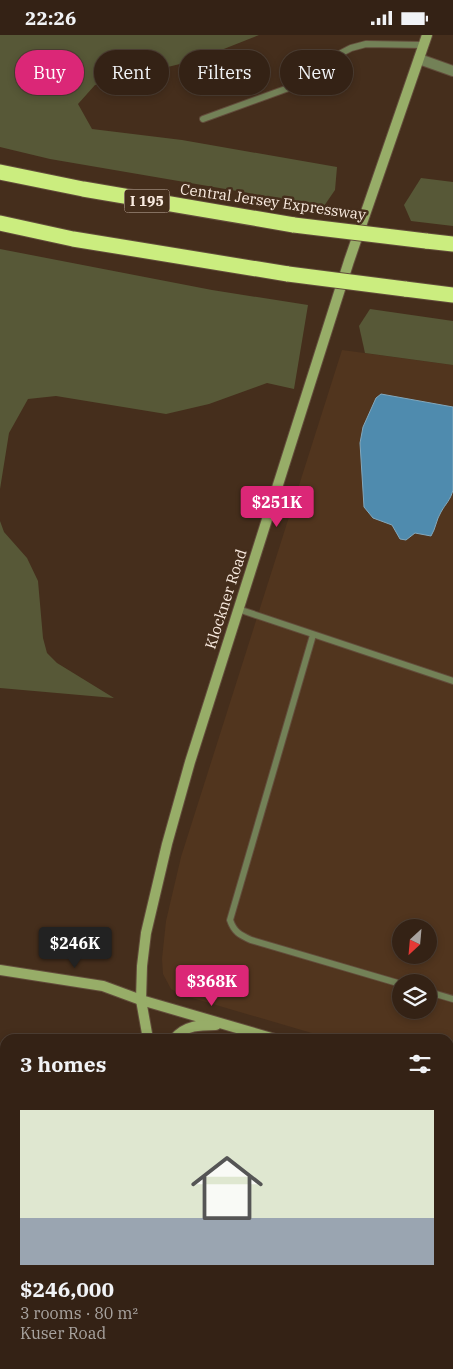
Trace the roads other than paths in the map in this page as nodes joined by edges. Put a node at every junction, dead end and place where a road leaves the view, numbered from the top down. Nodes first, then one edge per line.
1 (426, 40) edge
2 (419, 59) junction
3 (453, 71) edge
4 (203, 119) dead end
5 (0, 172) edge
6 (0, 223) edge
7 (453, 244) edge
8 (453, 295) edge
9 (238, 609) junction
10 (313, 635) junction
11 (453, 681) edge
12 (0, 970) edge
13 (392, 981) edge
14 (437, 994) edge
15 (453, 999) edge
16 (141, 1000) junction
17 (229, 1025) junction
18 (147, 1034) edge
19 (178, 1034) edge
20 (259, 1034) edge

1 - 2 main road, Klockner Road
1 - 4 lane
2 - 3 street
2 - 9 main road, Klockner Road
5 - 7 highway, Central Jersey Expressway / I 195, bridge
6 - 8 highway, bridge
9 - 10 lane
9 - 16 main road, Klockner Road
10 - 11 lane
10 - 13 lane
12 - 16 main road
14 - 15 lane
16 - 17 main road
16 - 18 main road, Klockner Road
17 - 19 main road
17 - 20 main road

